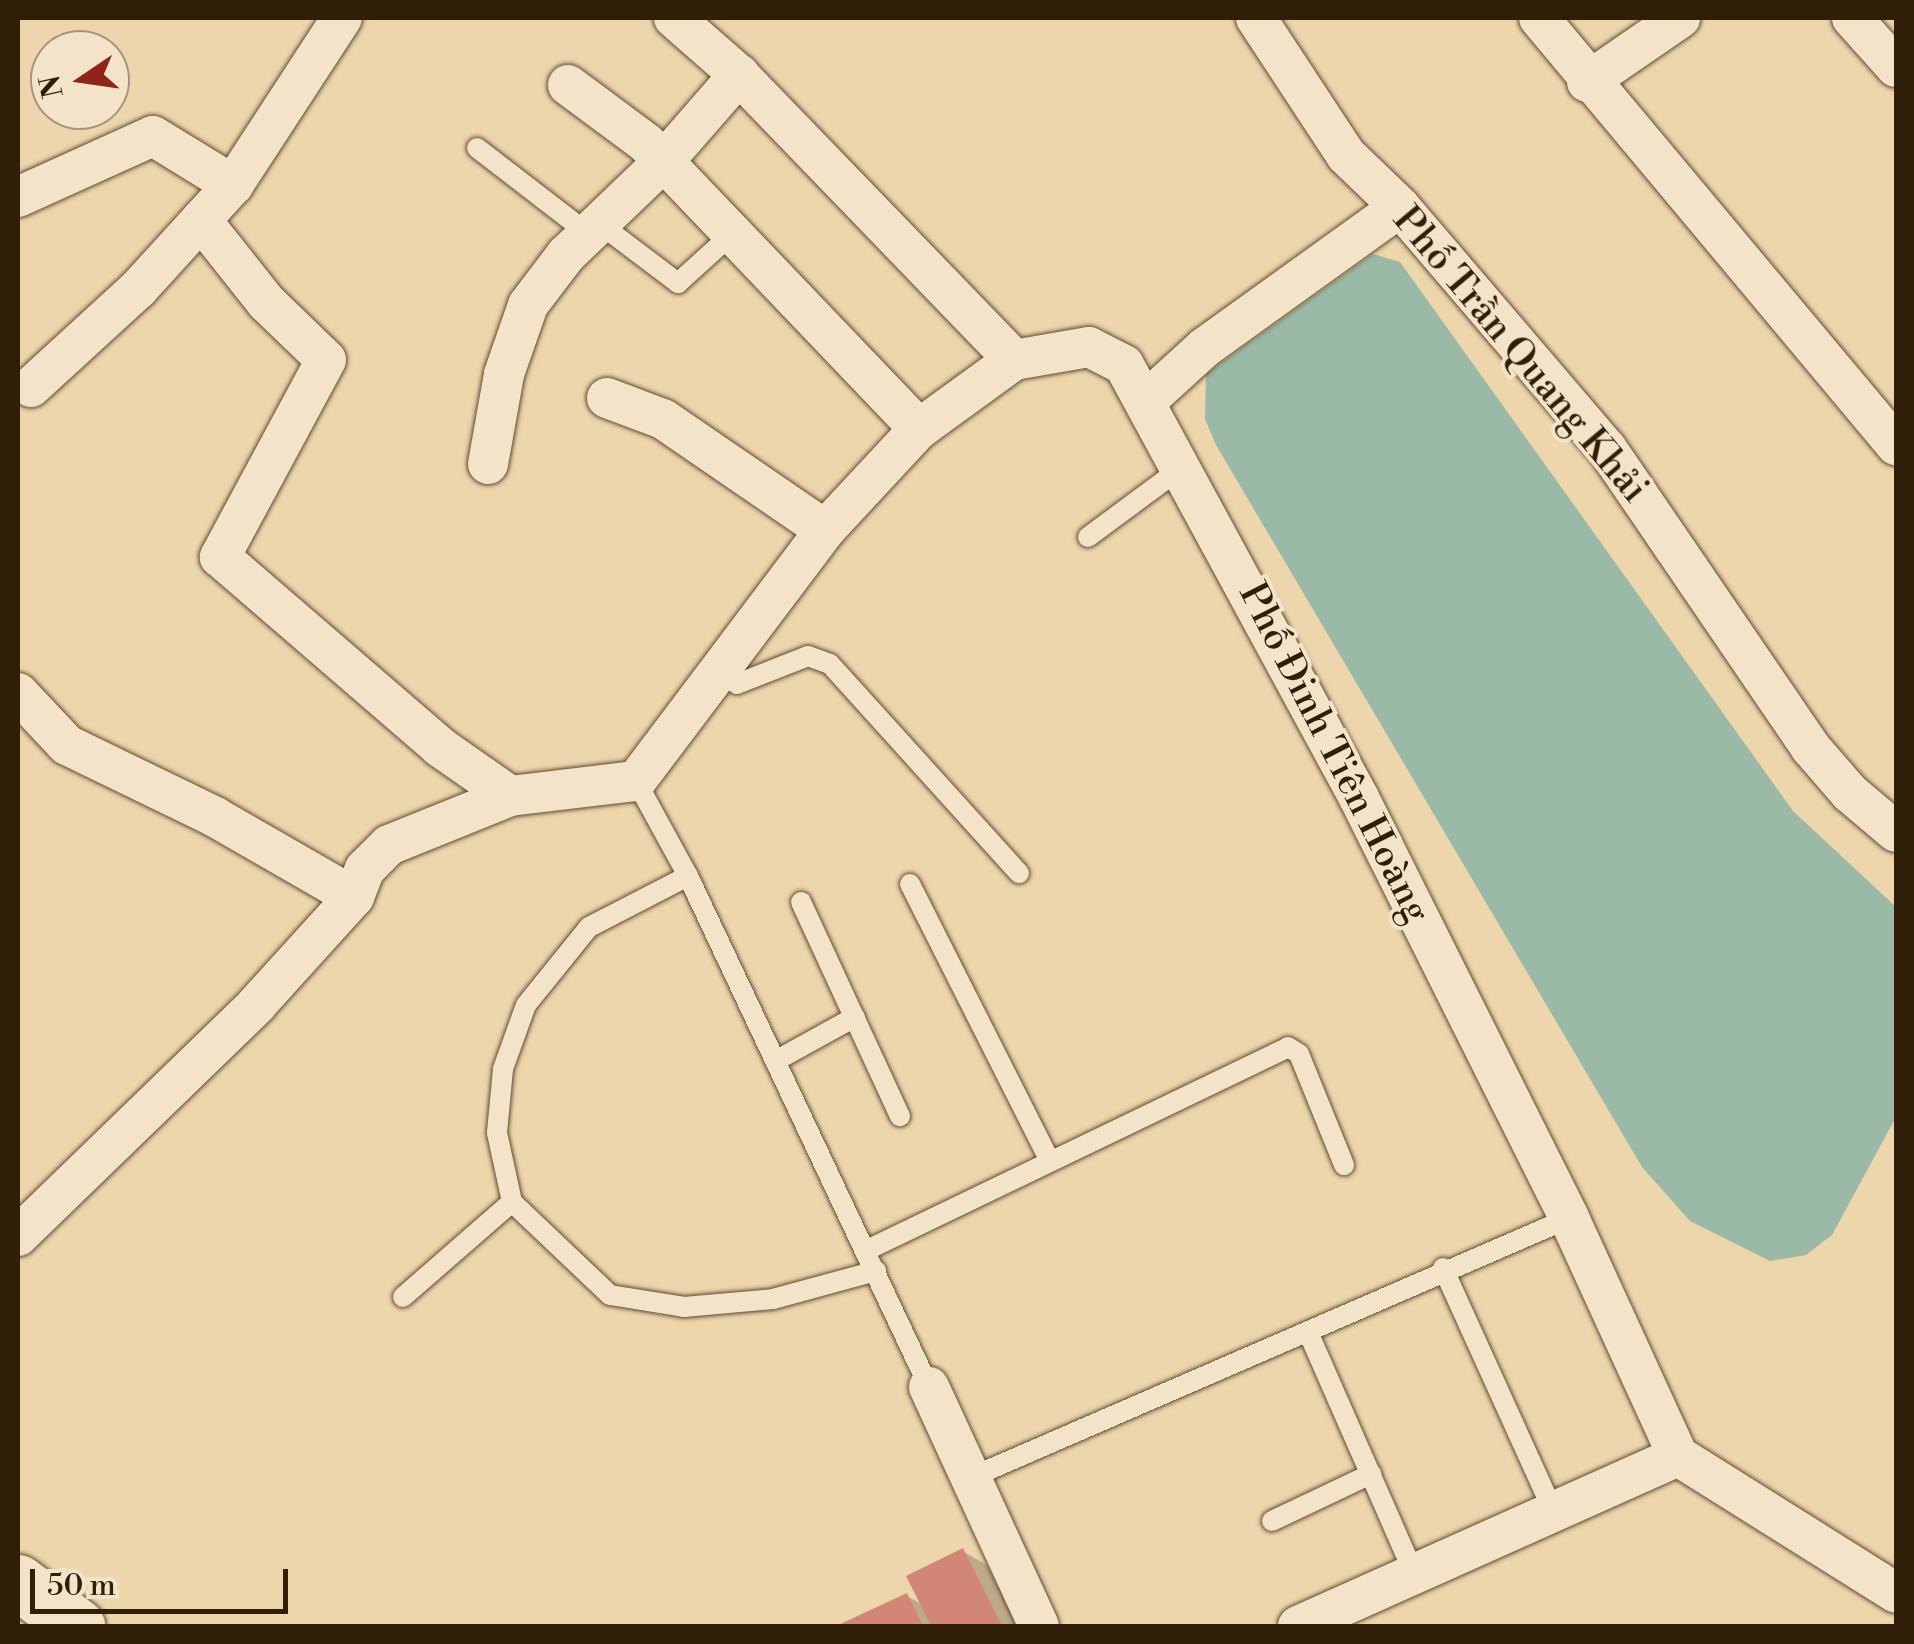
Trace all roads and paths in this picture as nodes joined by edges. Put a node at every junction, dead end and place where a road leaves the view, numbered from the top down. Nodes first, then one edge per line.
1 (342, 18) edge
2 (674, 18) edge
3 (1256, 18) edge
4 (1539, 18) edge
5 (1680, 18) edge
6 (1852, 18) edge
7 (1896, 68) edge
8 (739, 75) junction
9 (1587, 82) junction
10 (568, 85) dead end
11 (477, 148) dead end
12 (663, 162) junction
13 (233, 185) junction
14 (18, 197) edge
15 (1400, 207) junction
16 (201, 220) junction
17 (595, 230) junction
18 (732, 234) junction
19 (1014, 360) junction
20 (32, 387) dead end
21 (607, 398) dead end
22 (1146, 401) junction
23 (919, 429) junction
24 (1896, 446) edge
25 (488, 464) dead end
26 (1184, 466) junction
27 (826, 530) junction
28 (1088, 537) dead end
29 (720, 670) junction
30 (18, 693) edge
31 (31, 718) edge
32 (636, 782) junction
33 (510, 796) junction
34 (1896, 832) edge
35 (1019, 873) dead end
36 (688, 876) junction
37 (910, 884) dead end
38 (354, 897) junction
39 (801, 902) dead end
40 (855, 1017) junction
41 (777, 1060) junction
42 (900, 1116) dead end
43 (1050, 1161) junction
44 (1344, 1165) dead end
45 (512, 1202) junction
46 (1569, 1218) junction
47 (18, 1236) edge
48 (868, 1250) junction
49 (1443, 1268) junction
50 (876, 1272) junction
51 (404, 1297) dead end
52 (1308, 1332) junction
53 (929, 1387) joint
54 (1678, 1456) junction
55 (1371, 1474) junction
56 (972, 1477) junction
57 (1554, 1513) junction
58 (1272, 1521) dead end
59 (1415, 1576) junction
60 (18, 1582) edge
61 (1896, 1593) edge
62 (77, 1626) edge
63 (1038, 1626) edge
64 (1298, 1626) edge

1 - 13 street
2 - 8 street
3 - 15 street, Phố Trần Quang Khải
4 - 9 street
5 - 9 street
6 - 7 street
8 - 12 street
8 - 19 street
9 - 24 street
10 - 12 street
11 - 17 lane
12 - 17 street
12 - 18 street
13 - 14 street
13 - 16 street
15 - 22 street
15 - 34 street, Phố Trần Quang Khải
16 - 20 street
16 - 33 street
17 - 18 lane
17 - 25 street
18 - 23 street
19 - 22 street, Phố Đinh Tiên Hoàng
19 - 23 street
21 - 27 street
22 - 26 street, Phố Đinh Tiên Hoàng
23 - 27 street
26 - 28 lane
26 - 46 street, Phố Đinh Tiên Hoàng
27 - 29 street
29 - 32 street
29 - 35 lane
30 - 31 street
31 - 38 street
32 - 33 street
32 - 36 lane
33 - 38 street
36 - 41 lane
36 - 45 lane
37 - 43 lane
38 - 47 street
39 - 40 lane
40 - 41 lane
40 - 42 lane
41 - 48 lane
43 - 44 lane
43 - 48 lane
45 - 50 lane
45 - 51 lane
46 - 49 lane
46 - 54 street, Phố Đinh Tiên Hoàng
48 - 50 lane
49 - 52 lane
49 - 57 lane
50 - 53 lane
52 - 55 lane
52 - 56 lane
53 - 56 street
54 - 57 street
54 - 61 street
55 - 58 lane
55 - 59 lane
56 - 63 street
57 - 59 street
59 - 64 street
60 - 62 street

